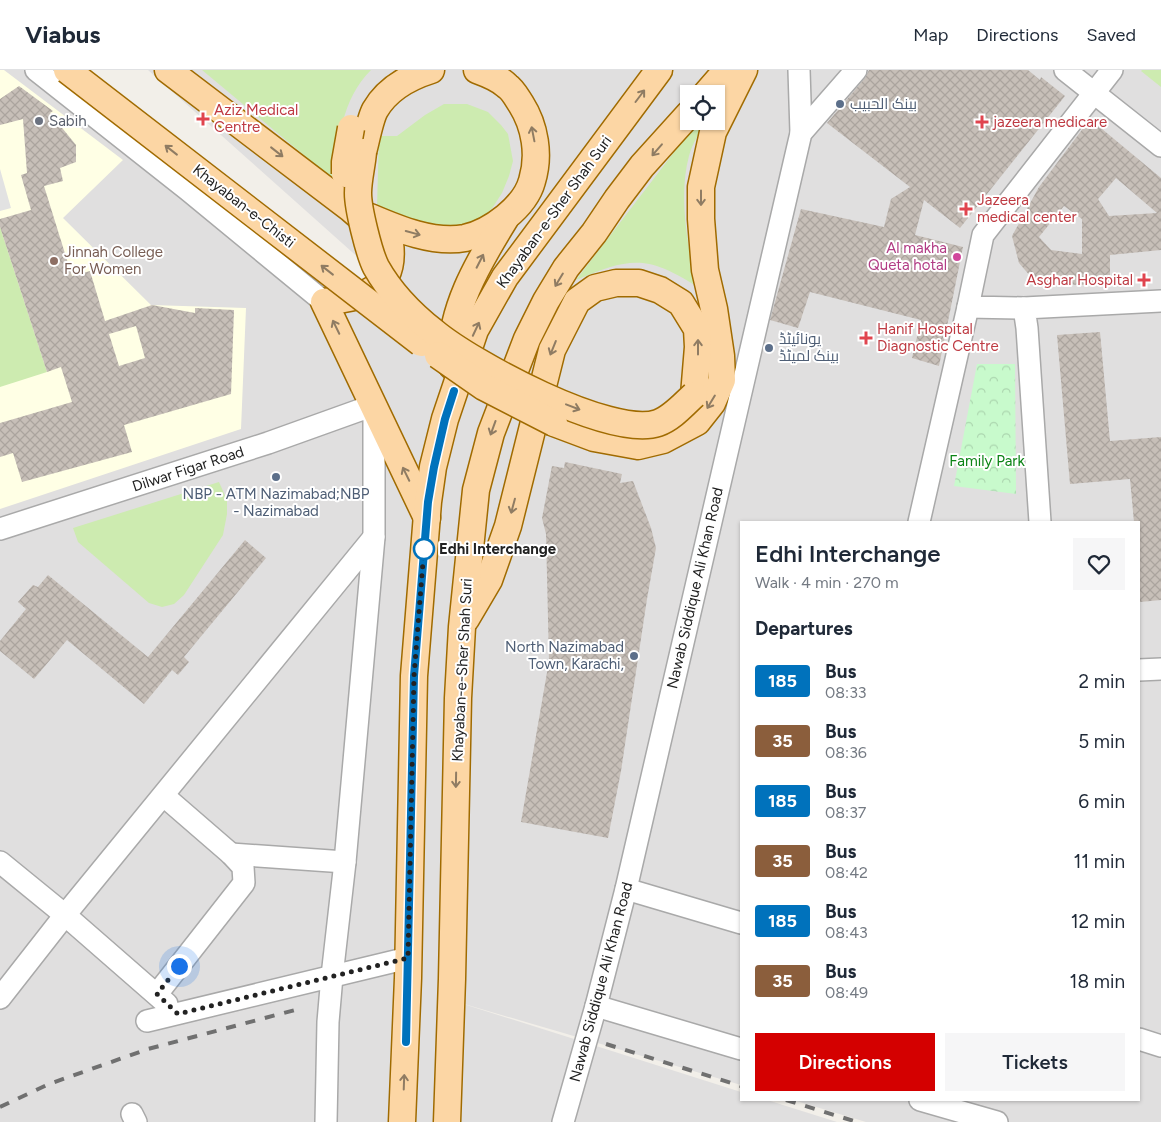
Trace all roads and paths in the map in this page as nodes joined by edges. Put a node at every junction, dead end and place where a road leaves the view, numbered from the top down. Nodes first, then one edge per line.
1 (36, 70) edge
2 (66, 70) edge
3 (168, 70) edge
4 (391, 70) edge
5 (431, 70) edge
6 (477, 70) edge
7 (659, 70) edge
8 (727, 70) edge
9 (744, 70) edge
10 (799, 70) edge
11 (856, 70) edge
12 (1065, 70) edge
13 (1112, 70) edge
14 (714, 85) edge
15 (1093, 93) junction
16 (680, 124) edge
17 (801, 133) junction
18 (1161, 146) edge
19 (351, 209) junction
20 (505, 219) junction
21 (1161, 301) edge
22 (324, 302) junction
23 (968, 307) junction
24 (1024, 308) junction
25 (421, 343) junction
26 (454, 391) junction
27 (374, 405) junction
28 (427, 518) junction
29 (919, 521) edge
30 (1040, 521) edge
31 (0, 529) edge
32 (374, 537) junction
33 (462, 627) junction
34 (1161, 669) edge
35 (1140, 670) edge
36 (164, 796) junction
37 (231, 854) junction
38 (0, 862) edge
39 (345, 862) junction
40 (626, 889) junction
41 (65, 915) junction
42 (740, 923) edge
43 (408, 958) junction
44 (332, 976) junction
45 (157, 994) junction
46 (0, 998) edge
47 (596, 1006) junction
48 (178, 1014) junction
49 (146, 1021) dead end
50 (1140, 1039) edge
51 (1161, 1046) edge
52 (740, 1048) edge
53 (924, 1101) edge
54 (326, 1122) edge
55 (402, 1122) edge
56 (447, 1122) edge
57 (563, 1122) edge
58 (997, 1122) edge

1 - 22 street
25 -> 2 main road, Khayaban-e-Chisti, bridge
3 -> 19 main road
4 - 25 main road, bridge
5 -> 33 main road, bridge
20 -> 6 main road
26 -> 7 main road, Khayaban-e-Sher Shah Suri
8 - 14 main road
9 -> 25 main road, bridge
10 - 17 street
11 - 17 street, Nawab Siddique Ali Khan Road
12 - 15 street
13 - 15 street
15 - 18 street
15 - 23 street
16 -> 33 main road, Khayaban-e-Sher Shah Suri
17 - 40 street, Nawab Siddique Ali Khan Road
19 -> 20 main road
19 - 22 main road
26 -> 20 main road
21 - 24 street
27 -> 22 main road
23 - 24 street
23 - 29 street
24 - 30 street
26 - 28 main road, Khayaban-e-Sher Shah Suri
28 -> 27 main road
27 - 31 street, Dilwar Figar Road
27 - 32 street
28 - 43 main road, Khayaban-e-Sher Shah Suri
32 - 36 street
32 - 39 street
33 -> 56 main road, Khayaban-e-Sher Shah Suri
34 - 35 street
36 - 37 street
36 - 41 street
37 - 39 street
37 - 45 street
38 - 41 street
39 - 44 street
40 - 42 street
40 - 47 street, Nawab Siddique Ali Khan Road
41 - 45 street
41 - 46 street
43 - 44 street
55 -> 43 main road, Khayaban-e-Sher Shah Suri
44 - 48 street
44 - 54 street
45 - 48 street
47 - 52 street
47 - 57 street, Nawab Siddique Ali Khan Road
48 - 49 street
50 - 51 street
53 - 58 street

